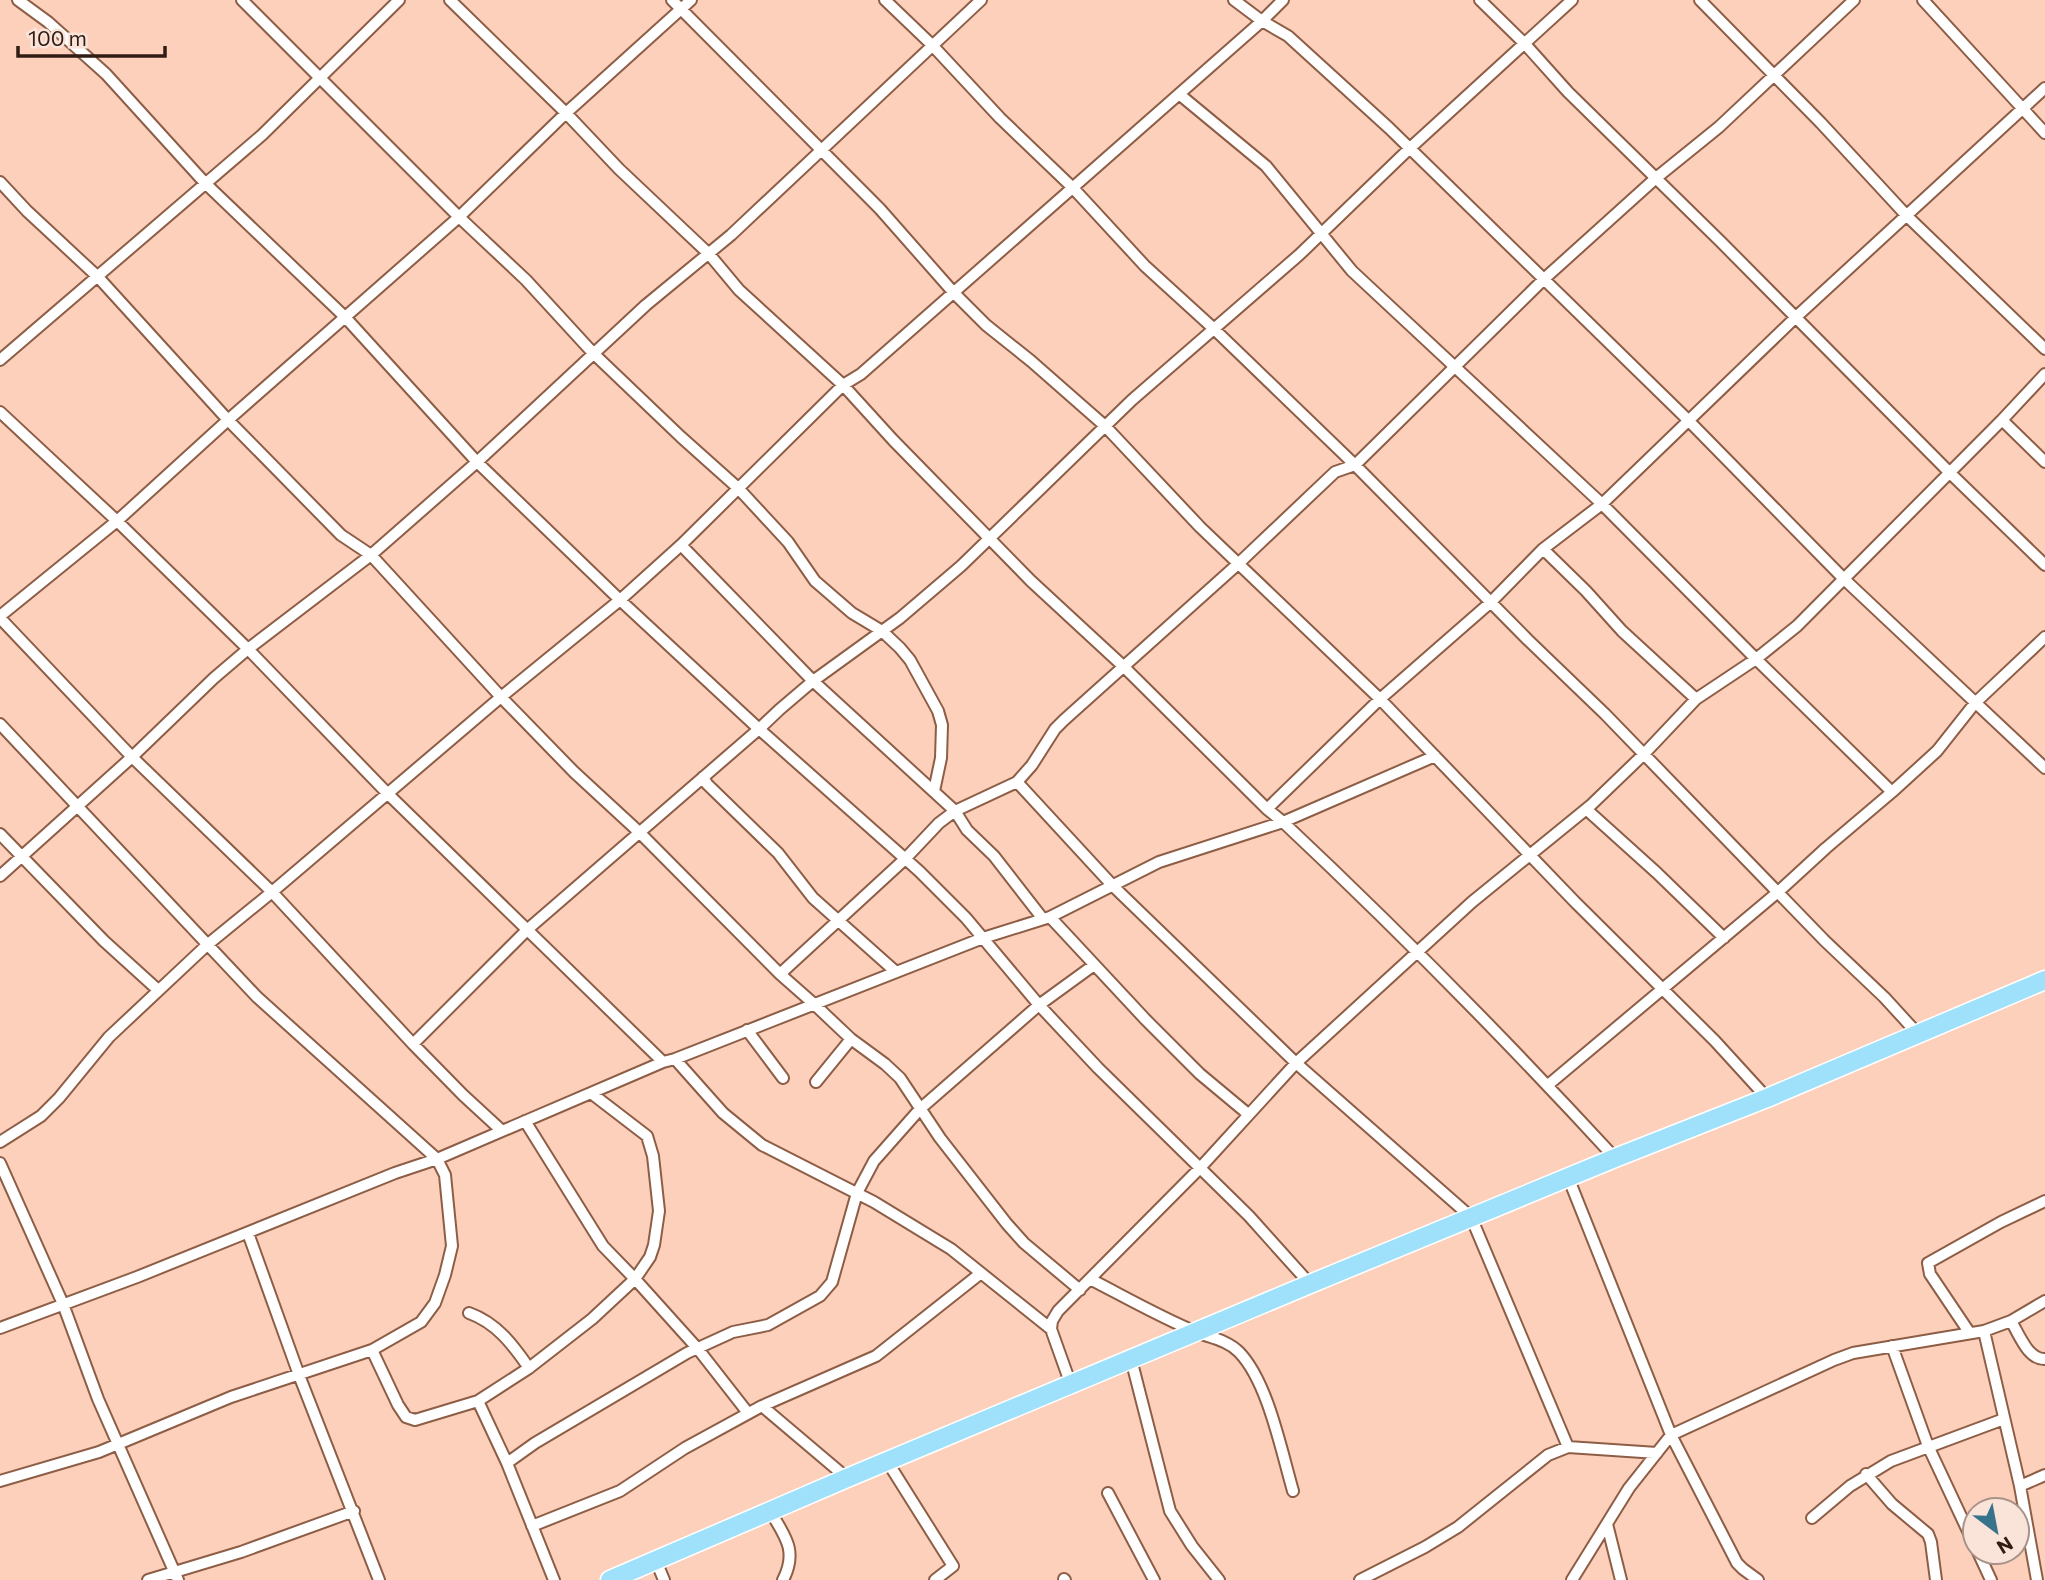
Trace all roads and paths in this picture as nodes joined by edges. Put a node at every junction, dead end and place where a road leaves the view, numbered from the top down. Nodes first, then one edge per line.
1 (18, 0) edge
2 (242, 0) edge
3 (399, 0) edge
4 (450, 0) edge
5 (672, 0) edge
6 (691, 0) edge
7 (885, 0) edge
8 (981, 0) edge
9 (1234, 0) edge
10 (1283, 0) edge
11 (1480, 0) edge
12 (1572, 0) edge
13 (1700, 0) edge
14 (1854, 0) edge
15 (1923, 0) edge
16 (681, 9) junction
17 (1262, 21) junction
18 (1525, 44) junction
19 (932, 45) junction
20 (1774, 76) junction
21 (320, 78) junction
22 (2045, 88) edge
23 (1180, 94) junction
24 (2022, 110) junction
25 (566, 113) junction
26 (2045, 133) edge
27 (1409, 149) junction
28 (822, 150) junction
29 (1656, 178) junction
30 (0, 182) edge
31 (205, 183) junction
32 (1073, 188) junction
33 (1907, 216) junction
34 (459, 217) junction
35 (1321, 234) junction
36 (709, 254) junction
37 (98, 277) junction
38 (1544, 279) junction
39 (954, 293) junction
40 (345, 317) junction
41 (1796, 317) junction
42 (1213, 328) junction
43 (2045, 349) edge
44 (593, 353) junction
45 (0, 360) edge
46 (1455, 368) junction
47 (2045, 374) edge
48 (843, 385) junction
49 (0, 412) edge
50 (228, 420) junction
51 (2002, 420) junction
52 (1690, 422) junction
53 (1105, 426) junction
54 (477, 462) junction
55 (2045, 462) edge
56 (1354, 465) junction
57 (1950, 473) junction
58 (738, 488) junction
59 (1602, 504) junction
60 (117, 521) junction
61 (989, 538) junction
62 (681, 545) junction
63 (1543, 549) junction
64 (371, 555) junction
65 (1238, 563) junction
66 (2045, 565) edge
67 (1844, 579) junction
68 (620, 600) junction
69 (1491, 602) junction
70 (0, 617) edge
71 (882, 631) junction
72 (2045, 637) edge
73 (248, 649) junction
74 (1756, 659) junction
75 (1123, 666) junction
76 (813, 681) junction
77 (501, 696) junction
78 (1380, 699) junction
79 (1696, 699) junction
80 (1975, 703) junction
81 (0, 724) edge
82 (759, 729) junction
83 (1644, 754) junction
84 (1434, 756) junction
85 (132, 757) junction
86 (2045, 768) edge
87 (702, 777) junction
88 (1017, 782) junction
89 (934, 791) junction
90 (1892, 792) junction
91 (388, 794) junction
92 (77, 806) junction
93 (1267, 809) junction
94 (1586, 809) junction
95 (954, 811) junction
96 (1283, 822) junction
97 (639, 832) junction
98 (0, 834) edge
99 (1530, 855) junction
100 (21, 856) junction
101 (905, 859) junction
102 (0, 876) edge
103 (1113, 886) junction
104 (272, 892) junction
105 (1778, 892) junction
106 (1047, 918) junction
107 (838, 922) junction
108 (528, 929) junction
109 (983, 938) junction
110 (1724, 938) junction
111 (207, 944) junction
112 (1418, 952) junction
113 (1094, 965) junction
114 (896, 972) junction
115 (780, 974) junction
116 (2045, 980) edge
117 (158, 990) junction
118 (1663, 990) junction
119 (814, 1004) junction
120 (1039, 1005) junction
121 (747, 1030) junction
122 (1917, 1033) junction
123 (851, 1040) junction
124 (413, 1044) junction
125 (675, 1059) junction
126 (663, 1062) junction
127 (1296, 1063) junction
128 (783, 1078) dead end
129 (816, 1082) dead end
130 (1548, 1085) junction
131 (591, 1093) junction
132 (1767, 1098) junction
133 (920, 1109) junction
134 (1248, 1114) junction
135 (525, 1121) junction
136 (501, 1130) junction
137 (0, 1142) edge
138 (1615, 1158) junction
139 (437, 1159) junction
140 (0, 1163) edge
141 (1200, 1168) junction
142 (1568, 1177) junction
143 (857, 1193) junction
144 (2045, 1201) edge
145 (1471, 1217) junction
146 (247, 1233) junction
147 (981, 1273) junction
148 (635, 1279) junction
149 (1090, 1279) junction
150 (1310, 1284) junction
151 (1080, 1290) junction
152 (2045, 1301) edge
153 (63, 1304) junction
154 (469, 1313) dead end
155 (2011, 1321) junction
156 (0, 1328) edge
157 (1051, 1329) junction
158 (1984, 1331) junction
159 (1195, 1332) junction
160 (1969, 1332) junction
161 (1892, 1346) junction
162 (698, 1349) junction
163 (372, 1350) junction
164 (1131, 1359) junction
165 (2045, 1359) edge
166 (529, 1368) junction
167 (299, 1375) junction
168 (1071, 1385) junction
169 (478, 1401) junction
170 (762, 1406) junction
171 (748, 1413) junction
172 (2004, 1419) junction
173 (1671, 1435) junction
174 (119, 1444) junction
175 (1568, 1447) junction
176 (1928, 1447) junction
177 (1657, 1453) junction
178 (887, 1461) junction
179 (507, 1463) junction
180 (1866, 1474) junction
181 (2045, 1475) edge
182 (847, 1478) junction
183 (0, 1481) edge
184 (2020, 1486) junction
185 (1293, 1491) dead end
186 (1108, 1493) dead end
187 (354, 1511) junction
188 (770, 1511) junction
189 (1961, 1517) edge
190 (1812, 1518) dead end
191 (1607, 1524) junction
192 (532, 1526) junction
193 (656, 1561) junction
194 (176, 1576) edge
195 (1378, 1576) edge
196 (148, 1580) edge
197 (379, 1580) edge
198 (554, 1580) edge
199 (610, 1580) edge
200 (664, 1580) edge
201 (783, 1580) edge
202 (934, 1580) edge
203 (1154, 1580) edge
204 (1219, 1580) edge
205 (1360, 1580) edge
206 (1572, 1580) edge
207 (1621, 1580) edge
208 (1758, 1580) edge
209 (1936, 1580) edge
210 (2037, 1580) edge

1 - 31 street
2 - 21 street
3 - 21 street
4 - 25 street
5 - 16 street
6 - 16 street
7 - 19 street
8 - 19 street
9 - 17 street
10 - 17 street
11 - 18 street
12 - 18 street
13 - 20 street
14 - 20 street
15 - 24 street
16 - 25 street
16 - 28 street
17 - 23 street
17 - 27 street
18 - 27 street
18 - 29 street
19 - 28 street
19 - 32 street
20 - 29 street
20 - 33 street
21 - 31 street
21 - 34 street
22 - 24 street
23 - 32 street
23 - 35 street
24 - 26 street
24 - 33 street
25 - 34 street
25 - 36 street
27 - 35 street
27 - 38 street
28 - 36 street
28 - 39 street
29 - 38 street
29 - 41 street
30 - 37 street
31 - 37 street
31 - 40 street
32 - 39 street
32 - 42 street
33 - 41 street
33 - 43 street
34 - 40 street
34 - 44 street
35 - 42 street
35 - 46 street
36 - 44 street
36 - 48 street
37 - 45 street
37 - 50 street
38 - 46 street
38 - 52 street
39 - 48 street
39 - 53 street
40 - 50 street
40 - 54 street
41 - 52 street
41 - 57 street
42 - 53 street
42 - 56 street
44 - 54 street
44 - 58 street
46 - 56 street
46 - 59 street
47 - 51 street
48 - 58 street
48 - 61 street
49 - 60 street
50 - 60 street
50 - 64 street
51 - 55 street
51 - 57 street
52 - 59 street
52 - 67 street
53 - 61 street
53 - 65 street
54 - 64 street
54 - 68 street
56 - 65 street
56 - 69 street
57 - 66 street
57 - 67 street
58 - 62 street
58 - 71 street
59 - 63 street
59 - 74 street
60 - 70 street
60 - 73 street
61 - 71 street
61 - 75 street
62 - 68 street
62 - 76 street
63 - 69 street
63 - 79 street
64 - 73 street
64 - 77 street
65 - 75 street
65 - 78 street
67 - 74 street
67 - 80 street
68 - 77 street
68 - 82 street
69 - 78 street
69 - 83 street
70 - 85 street
71 - 76 street
71 - 89 street
72 - 80 street
73 - 85 street
73 - 91 street
74 - 79 street
74 - 90 street
75 - 88 street
75 - 93 street
76 - 82 street
76 - 89 street
77 - 91 street
77 - 97 street
78 - 84 street
78 - 93 street
79 - 83 street
80 - 86 street
80 - 90 street
81 - 92 street
82 - 87 street
82 - 101 street
83 - 94 street
83 - 105 street
84 - 96 street
84 - 99 street
85 - 92 street
85 - 104 street
87 - 97 street
87 - 107 street
88 - 95 street
88 - 103 street
89 - 95 street
90 - 105 street
91 - 104 street
91 - 108 street
92 - 100 street
92 - 111 street
93 - 96 street
94 - 99 street
94 - 110 street
95 - 101 street
95 - 106 street
96 - 103 street
96 - 112 street
97 - 108 street
97 - 115 street
98 - 100 street
99 - 112 street
99 - 118 street
100 - 102 street
100 - 117 street
101 - 107 street
101 - 109 street
103 - 106 street
103 - 127 street
104 - 111 street
104 - 124 street
105 - 110 street
105 - 122 street
106 - 109 street
106 - 113 street
107 - 114 street
107 - 115 street
108 - 124 street
108 - 126 street
109 - 114 street
109 - 120 street
110 - 118 street
111 - 117 street
111 - 139 street
112 - 127 street
112 - 130 street
113 - 120 street
113 - 134 street
114 - 119 street
115 - 119 street
116 - 122 main road
117 - 137 street
118 - 130 street
118 - 132 street
119 - 121 street
119 - 123 street
120 - 133 street
120 - 141 street
121 - 125 street
121 - 128 street
122 - 132 main road
123 - 129 street
123 - 133 street
124 - 136 street
125 - 126 street
125 - 143 street
126 - 131 street
127 - 134 street
127 - 145 street
130 - 138 street
131 - 135 street
131 - 148 street
132 - 138 main road
133 - 143 street
133 - 151 street
134 - 141 street
135 - 136 street
135 - 148 street
136 - 139 street
138 - 142 main road
139 - 146 street
139 - 163 street
140 - 153 street
141 - 149 street
141 - 150 street
142 - 145 main road
142 - 173 street
143 - 147 street
143 - 162 street
144 - 160 street
145 - 150 main road
145 - 175 street
146 - 153 street
146 - 167 street
147 - 157 street
147 - 170 street
148 - 162 street
148 - 166 street
149 - 151 street
149 - 159 street
150 - 159 main road
151 - 157 street
152 - 155 street
153 - 156 street
153 - 174 street
154 - 166 street
155 - 158 street
155 - 165 street
157 - 168 street
158 - 160 street
158 - 172 street
159 - 164 main road
159 - 185 street
160 - 161 street
161 - 173 street
161 - 176 street
162 - 171 street
162 - 179 street
163 - 167 street
163 - 169 street
164 - 168 main road
164 - 204 street
166 - 169 street
167 - 174 street
167 - 187 street
168 - 178 main road
169 - 179 street
170 - 171 street
170 - 182 street
171 - 192 street
172 - 176 street
172 - 184 street
173 - 177 street
173 - 208 street
174 - 183 street
174 - 194 street
175 - 177 street
175 - 195 street
176 - 180 street
176 - 189 street
177 - 191 street
178 - 182 main road
178 - 202 street
179 - 192 street
180 - 190 street
180 - 209 street
181 - 184 street
182 - 188 main road
184 - 210 street
186 - 203 street
187 - 194 street
187 - 197 street
188 - 193 main road
188 - 201 street
191 - 206 street
191 - 207 street
192 - 198 street
193 - 199 main road
193 - 200 street
194 - 196 street
195 - 205 street

